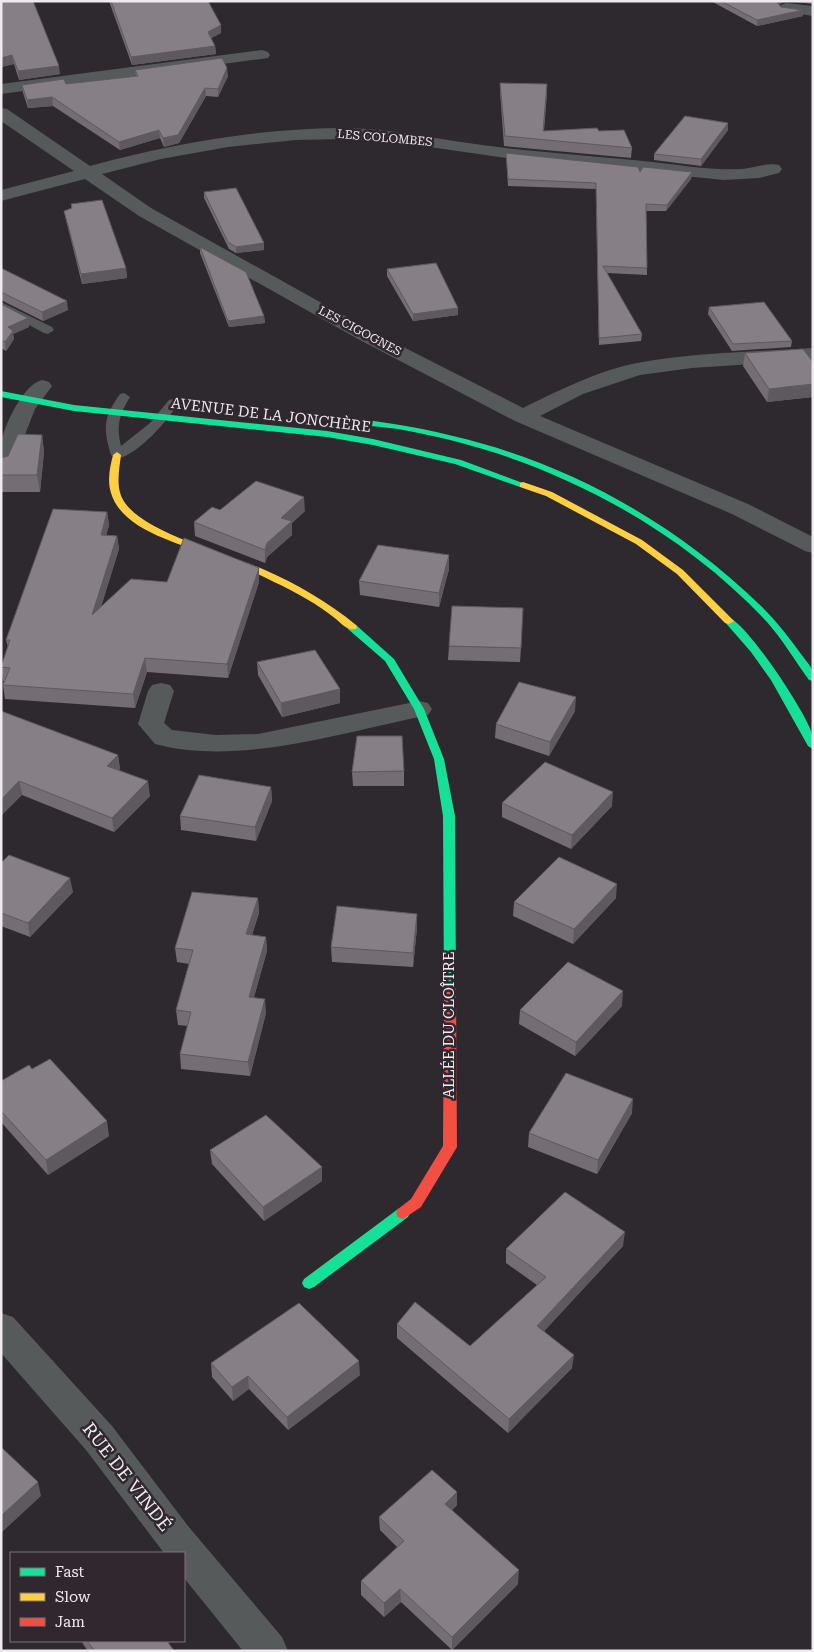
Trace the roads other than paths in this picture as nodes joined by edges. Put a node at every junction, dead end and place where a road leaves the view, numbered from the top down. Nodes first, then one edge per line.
1 (786, 8) edge
2 (813, 11) edge
3 (262, 55) dead end
4 (1, 89) edge
5 (1, 113) edge
6 (773, 169) dead end
7 (89, 173) junction
8 (1, 196) edge
9 (1, 305) edge
10 (48, 330) dead end
11 (813, 354) edge
12 (37, 389) junction
13 (1, 394) edge
14 (124, 397) dead end
15 (173, 403) dead end
16 (113, 412) junction
17 (318, 416) dead end
18 (523, 416) junction
19 (163, 418) junction
20 (117, 455) junction
21 (1, 468) edge
22 (813, 546) edge
23 (813, 678) edge
24 (161, 691) dead end
25 (419, 709) junction
26 (813, 746) edge
27 (309, 1283) dead end
28 (1, 1328) edge
29 (268, 1651) edge

1 - 2 street
3 - 4 street
5 - 7 street, LES CIGOGNES
6 - 7 street, LES COLOMBES
7 - 8 street, LES COLOMBES
7 - 18 street, LES CIGOGNES
9 - 10 lane
11 - 18 street
12 - 13 street, AVENUE DE LA JONCHÈRE
12 - 16 street, AVENUE DE LA JONCHÈRE
12 - 21 street
14 - 16 lane
15 - 19 lane
16 - 19 street, AVENUE DE LA JONCHÈRE
16 - 20 lane
17 - 23 street, AVENUE DE LA JONCHÈRE
18 - 22 street, LES CIGOGNES
19 - 20 lane
19 - 26 street, AVENUE DE LA JONCHÈRE
20 - 25 street, ALLÉE DU CLOÎTRE
24 - 25 street
25 - 27 street, ALLÉE DU CLOÎTRE
28 - 29 street, RUE DE VINDÉ

